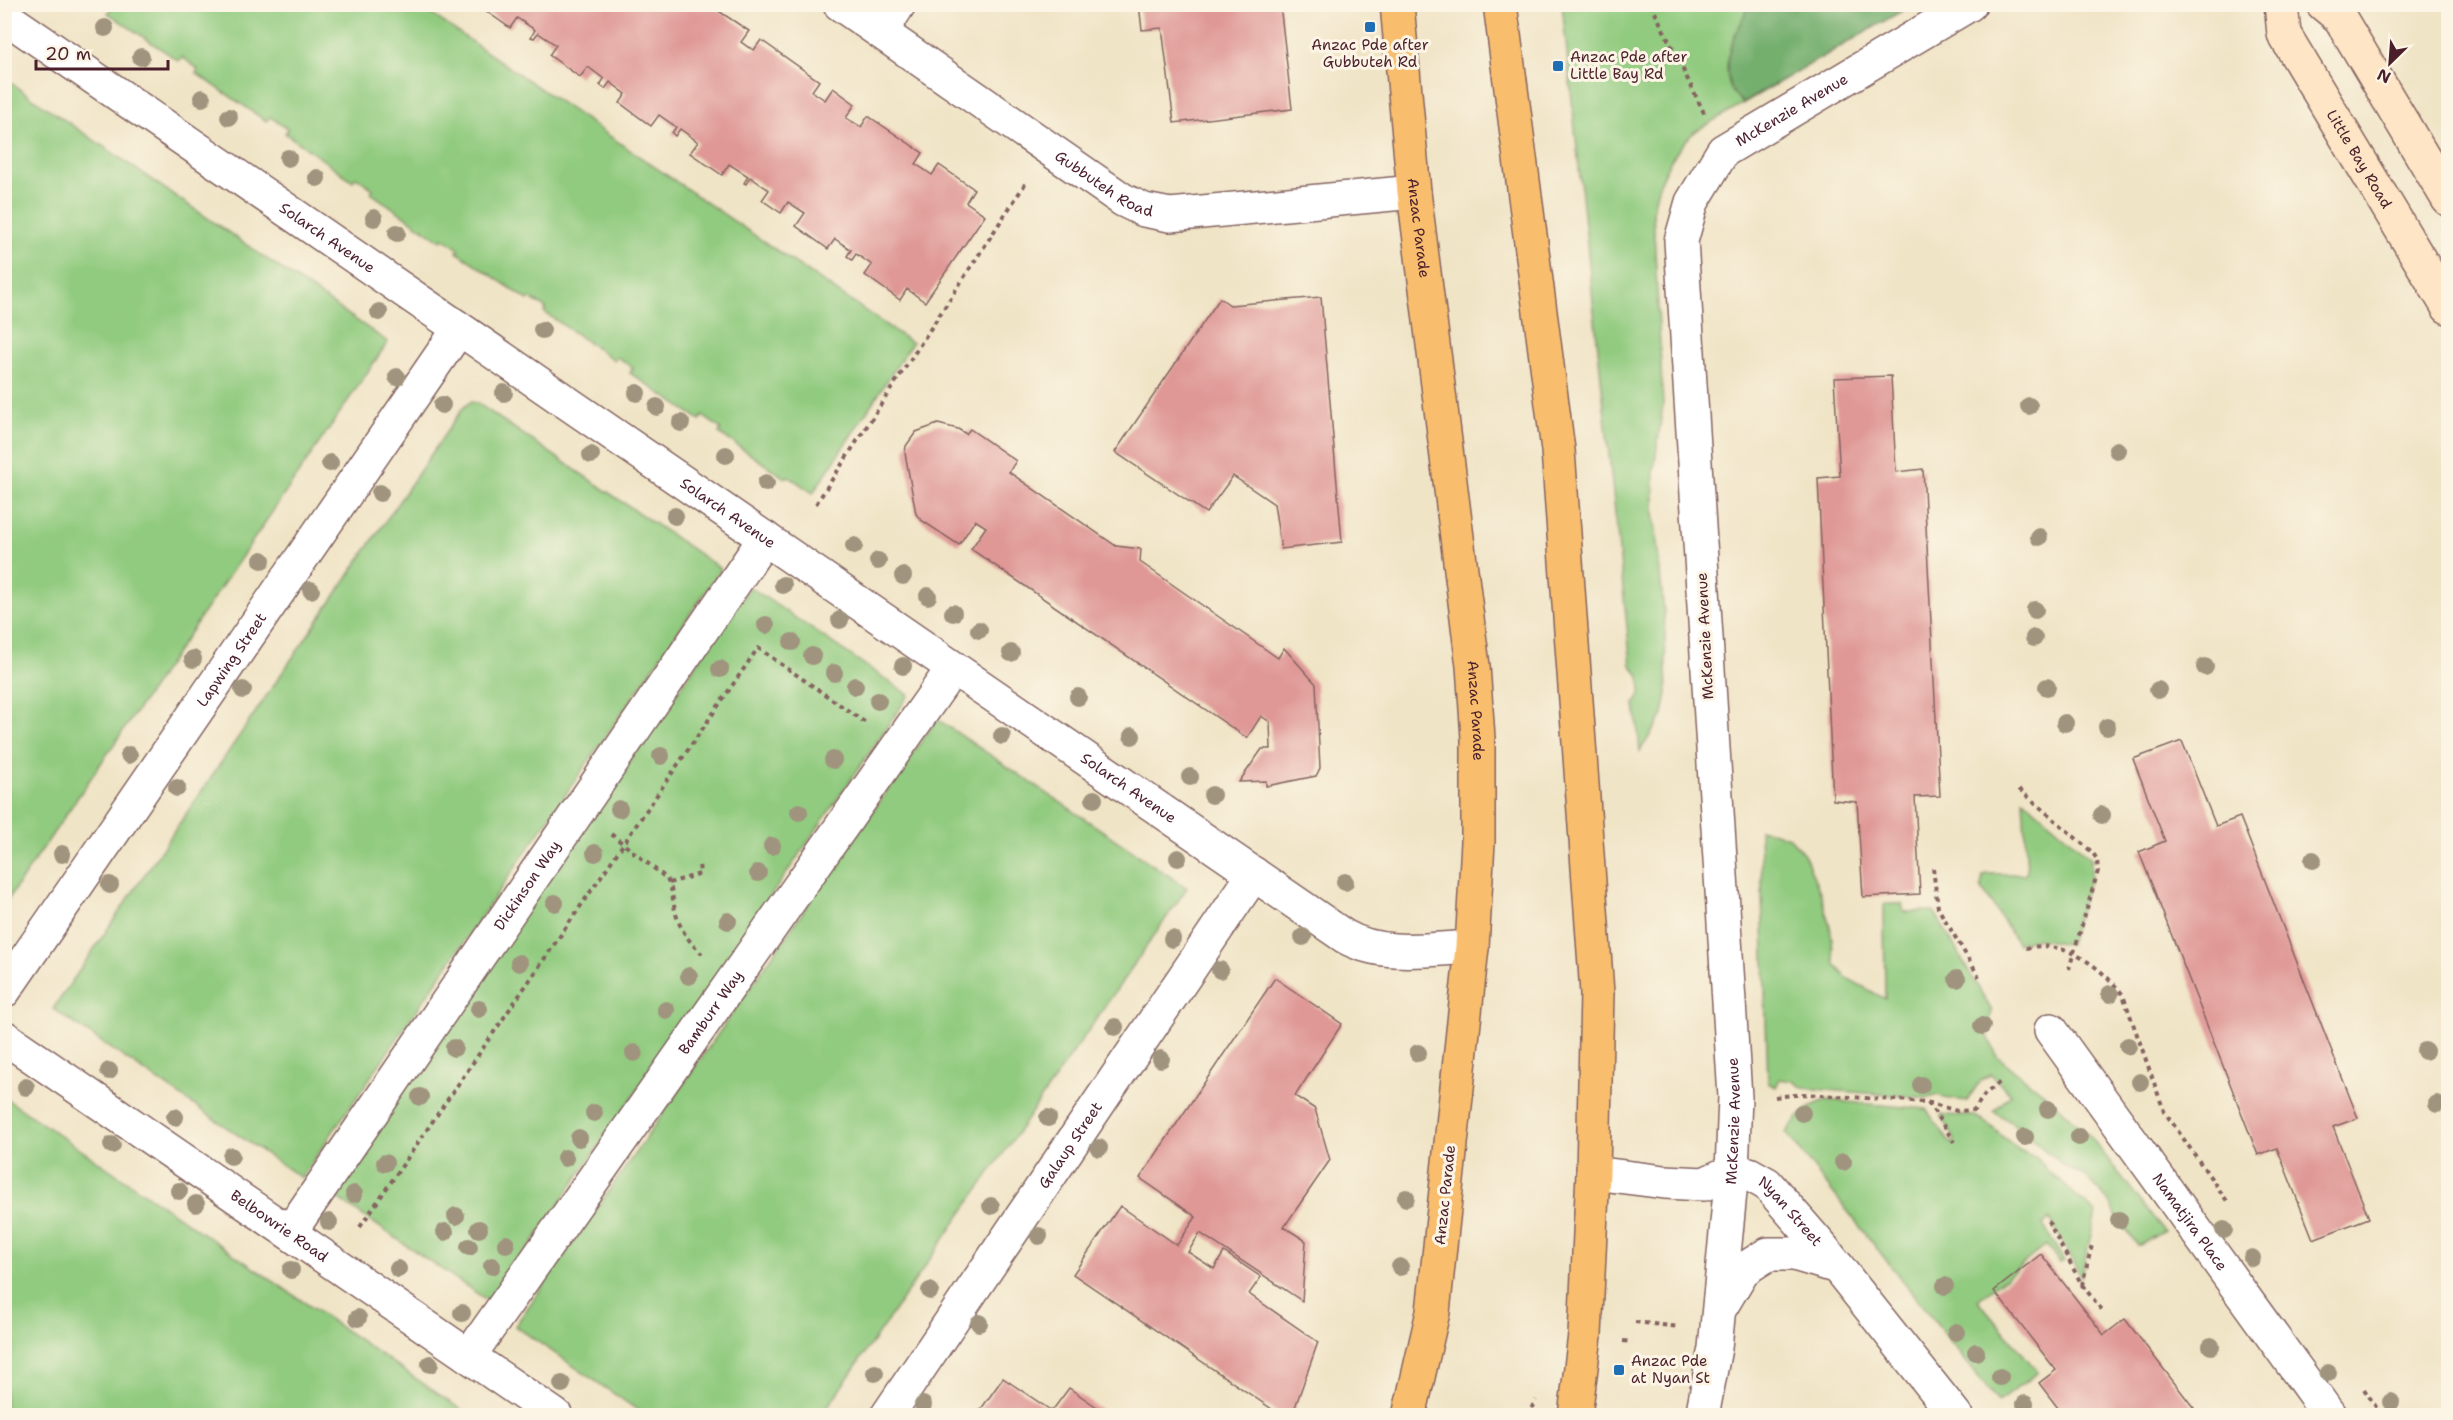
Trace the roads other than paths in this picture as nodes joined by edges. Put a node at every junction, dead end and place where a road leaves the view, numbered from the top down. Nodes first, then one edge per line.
1 (840, 4) edge
2 (899, 4) edge
3 (1397, 4) edge
4 (1500, 4) edge
5 (1970, 4) edge
6 (2281, 4) edge
7 (2323, 4) edge
8 (4, 16) edge
9 (881, 32) junction
10 (1414, 192) junction
11 (2448, 199) edge
12 (2448, 307) edge
13 (459, 329) junction
14 (765, 538) junction
15 (953, 668) junction
16 (1254, 874) junction
17 (1472, 947) junction
18 (4, 991) edge
19 (2050, 1030) dead end
20 (4, 1037) edge
21 (1732, 1171) junction
22 (1593, 1173) junction
23 (290, 1232) junction
24 (1838, 1267) junction
25 (1719, 1311) junction
26 (469, 1356) junction
27 (556, 1416) edge
28 (887, 1416) edge
29 (1409, 1416) edge
30 (1575, 1416) edge
31 (1702, 1416) edge
32 (1956, 1416) edge
33 (2330, 1416) edge

1 - 9 street, Gubbuteh Road
2 - 9 street
3 - 10 main road, Anzac Parade
4 - 22 main road
5 - 21 street, McKenzie Avenue
6 - 12 street, Little Bay Road
7 - 11 street
8 - 13 street, Solarch Avenue
9 - 10 street, Gubbuteh Road
10 - 17 main road, Anzac Parade
13 - 14 street, Solarch Avenue
13 - 18 street, Lapwing Street
14 - 15 street, Solarch Avenue
14 - 23 street, Dickinson Way
15 - 16 street, Solarch Avenue
15 - 26 street, Bamburr Way
16 - 17 street, Solarch Avenue
16 - 28 street, Galaup Street
17 - 29 main road, Anzac Parade
19 - 33 street, Namatjira Place
20 - 23 street, Belbowrie Road
21 - 22 street
21 - 24 street, Nyan Street
21 - 25 street, McKenzie Avenue
22 - 30 main road
23 - 26 street, Belbowrie Road
24 - 25 street, Nyan Street
24 - 32 street, Nyan Street
25 - 31 street, McKenzie Avenue
26 - 27 street, Belbowrie Road

